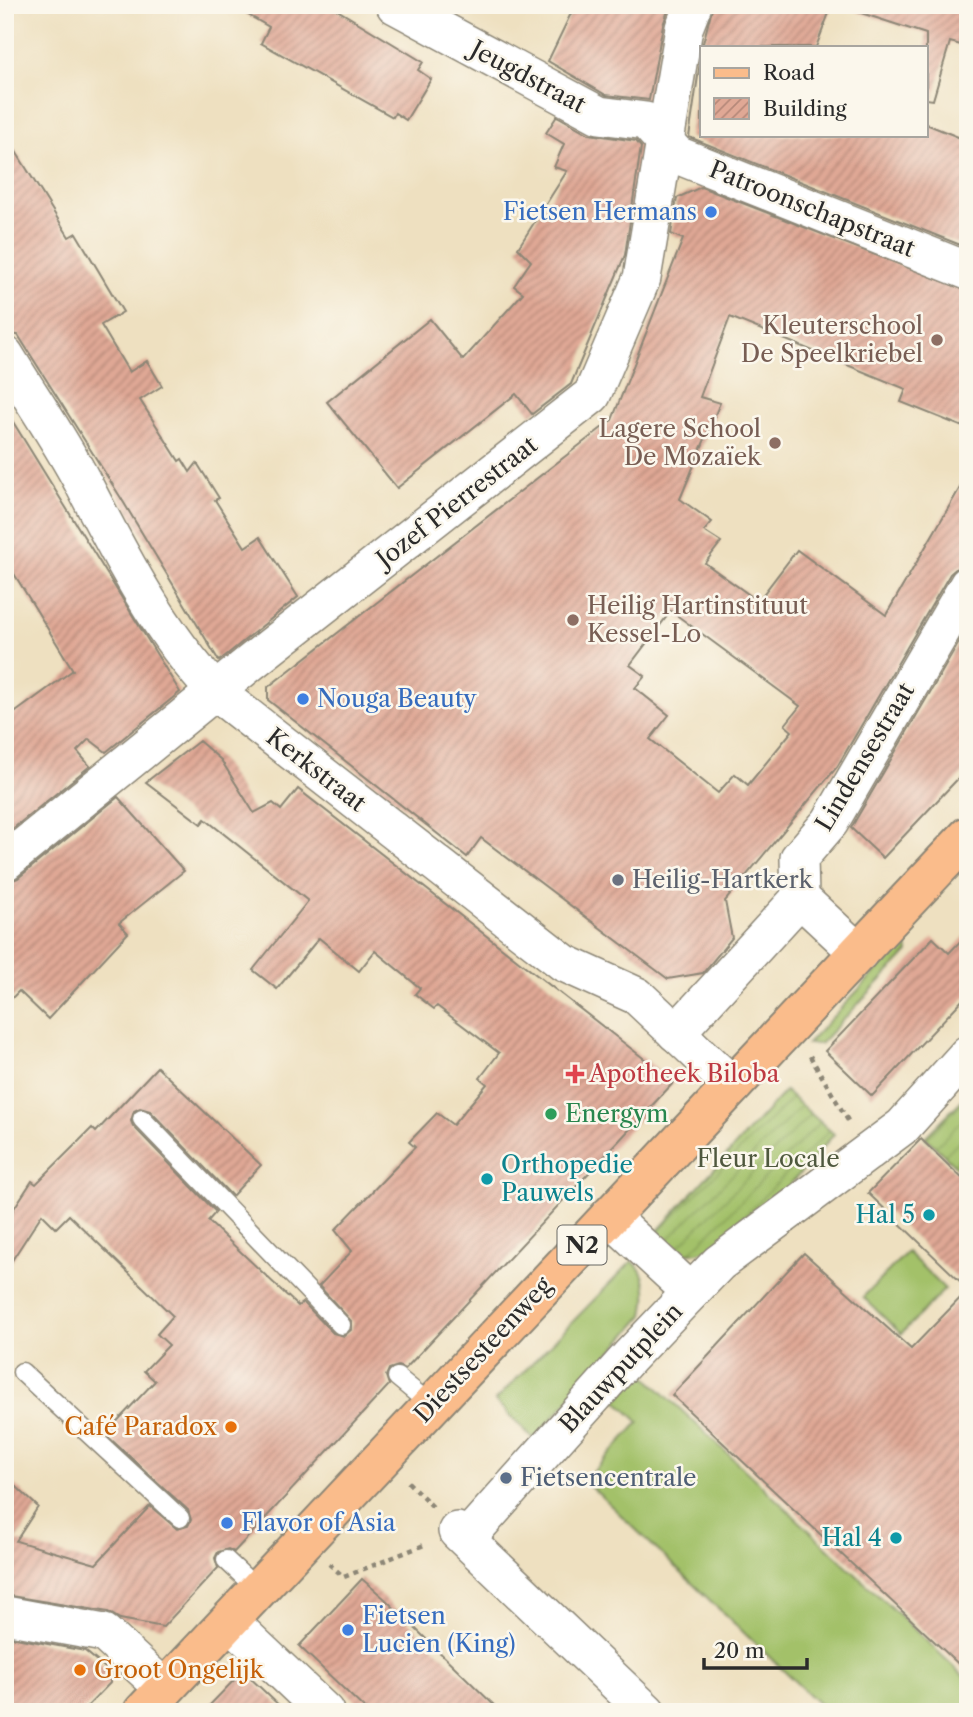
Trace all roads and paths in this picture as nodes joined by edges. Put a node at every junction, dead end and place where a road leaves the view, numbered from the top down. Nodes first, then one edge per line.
1 (395, 5) edge
2 (693, 5) edge
3 (663, 138) junction
4 (968, 271) edge
5 (5, 355) edge
6 (968, 585) edge
7 (217, 693) junction
8 (968, 836) edge
9 (5, 862) edge
10 (800, 898) junction
11 (859, 953) junction
12 (676, 1033) junction
13 (808, 1051) dead end
14 (968, 1054) edge
15 (733, 1086) junction
16 (142, 1119) dead end
17 (868, 1154) junction
18 (610, 1216) junction
19 (691, 1292) junction
20 (341, 1325) dead end
21 (22, 1372) dead end
22 (397, 1377) dead end
23 (431, 1405) junction
24 (382, 1457) junction
25 (180, 1518) dead end
26 (462, 1535) junction
27 (286, 1558) junction
28 (226, 1560) dead end
29 (258, 1590) junction
30 (5, 1615) edge
31 (229, 1621) junction
32 (154, 1700) edge
33 (325, 1712) edge
34 (647, 1712) edge

1 - 3 street, Jeugdstraat
2 - 3 street, Jozef Pierrestraat
3 - 4 street, Patroonschapstraat
3 - 7 street, Jozef Pierrestraat
5 - 7 street, Kerkstraat
6 - 10 street, Lindensestraat
7 - 9 street, Jozef Pierrestraat
7 - 12 street, Kerkstraat
8 - 11 main road, Diestsesteenweg / N2
10 - 11 street
10 - 12 street
11 - 15 main road, Diestsesteenweg / N2
12 - 15 street, Kerkstraat
13 - 17 path
14 - 17 street, Blauwputplein
15 - 18 main road, Diestsesteenweg / N2
16 - 20 lane
17 - 19 street, Blauwputplein
18 - 19 street
18 - 23 main road, Diestsesteenweg / N2
19 - 26 street, Blauwputplein
21 - 25 lane
22 - 23 lane
23 - 24 main road, Diestsesteenweg / N2
24 - 26 path
24 - 27 main road, Diestsesteenweg / N2
26 - 27 path
26 - 34 street
27 - 29 main road, Diestsesteenweg / N2
28 - 29 lane
29 - 31 main road, Diestsesteenweg / N2
30 - 32 street
31 - 32 main road, Diestsesteenweg / N2
31 - 33 street

